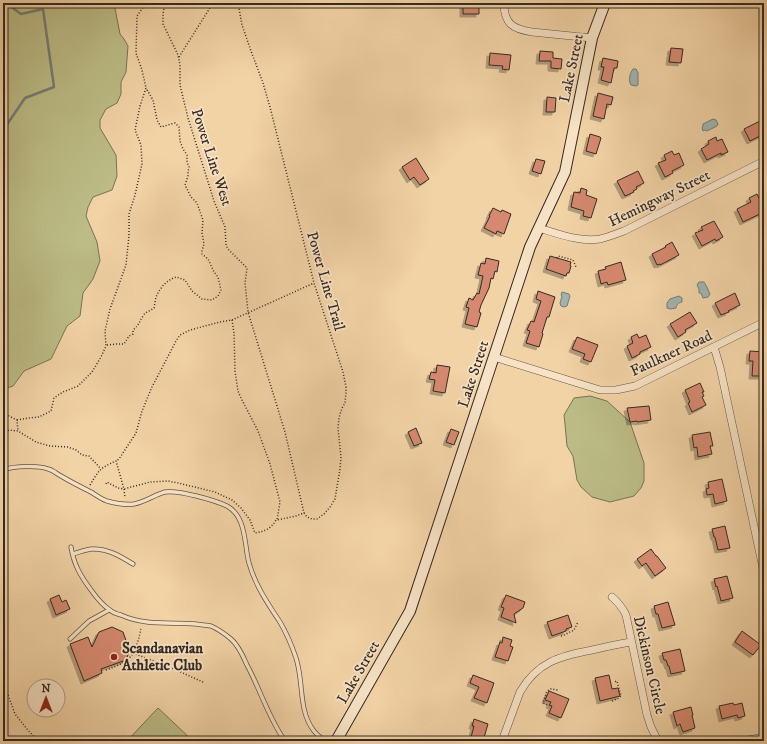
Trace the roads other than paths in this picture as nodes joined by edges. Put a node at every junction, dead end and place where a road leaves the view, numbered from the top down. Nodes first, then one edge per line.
1 (504, 3) edge
2 (605, 3) edge
3 (592, 38) junction
4 (764, 161) edge
5 (539, 228) junction
6 (764, 322) edge
7 (714, 347) junction
8 (494, 357) junction
9 (3, 470) edge
10 (71, 546) dead end
11 (72, 554) junction
12 (133, 564) dead end
13 (764, 573) edge
14 (612, 597) dead end
15 (109, 610) junction
16 (70, 639) dead end
17 (631, 642) junction
18 (764, 737) edge
19 (285, 741) edge
20 (325, 741) edge
21 (336, 741) edge
22 (502, 741) edge
23 (658, 741) edge
24 (743, 741) edge

1 - 3 street
2 - 3 main road, Lake Street
3 - 5 main road, Lake Street
4 - 5 street, Hemingway Street
5 - 8 main road, Lake Street
6 - 7 street, Faulkner Road
7 - 8 street, Faulkner Road
7 - 13 street
8 - 21 main road, Lake Street
9 - 20 lane
10 - 11 lane
11 - 12 lane
11 - 15 lane
14 - 17 street, Dickinson Circle
15 - 16 lane
15 - 19 lane
17 - 22 street
17 - 23 street, Dickinson Circle
18 - 24 street

